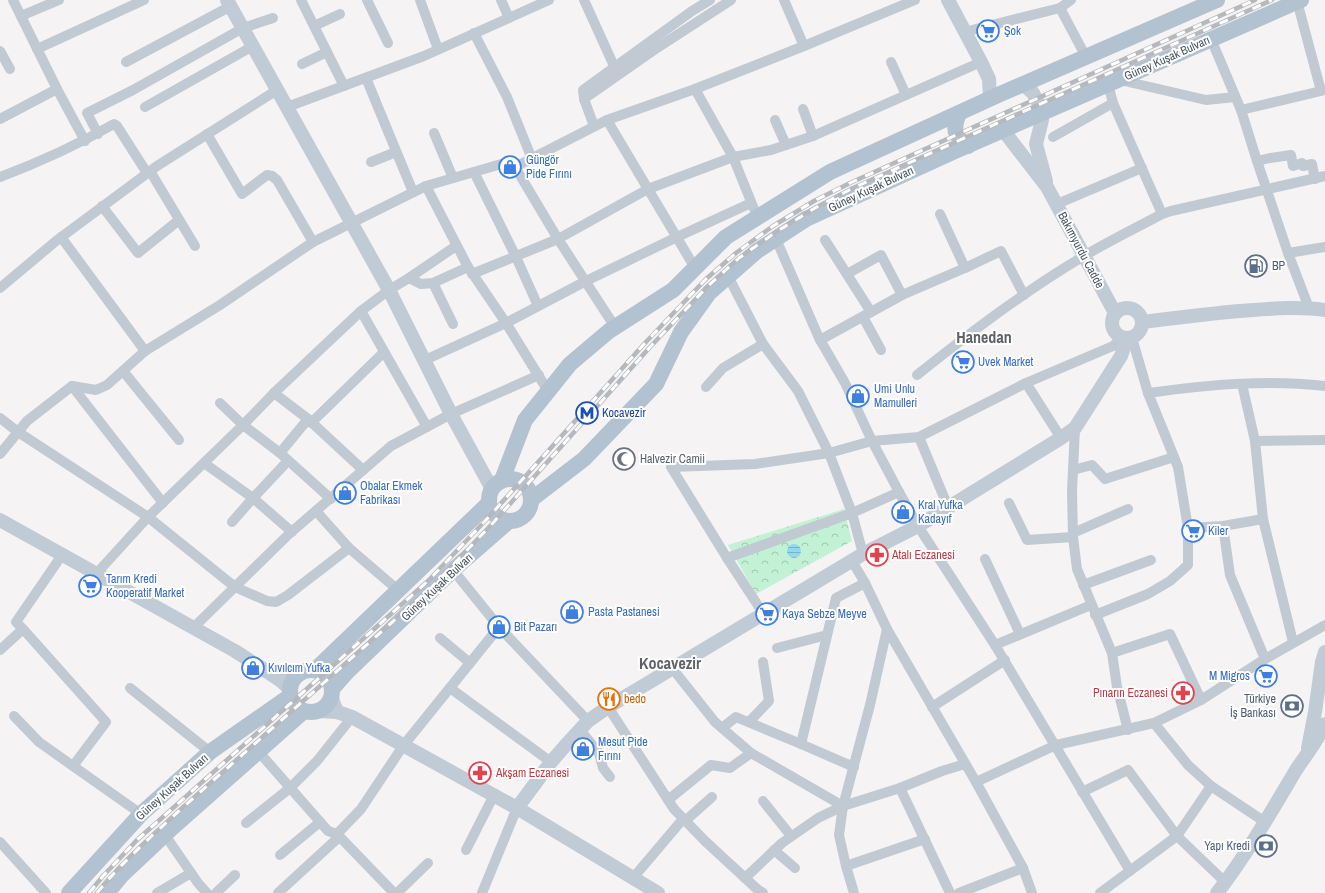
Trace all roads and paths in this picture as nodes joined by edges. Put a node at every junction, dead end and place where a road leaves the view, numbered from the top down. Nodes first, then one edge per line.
1 (13, 0) edge
2 (59, 0) edge
3 (144, 0) edge
4 (301, 0) edge
5 (367, 0) edge
6 (420, 0) edge
7 (501, 0) edge
8 (584, 0) edge
9 (710, 0) edge
10 (730, 0) edge
11 (784, 0) edge
12 (915, 0) edge
13 (948, 0) edge
14 (1071, 0) edge
15 (545, 1) edge
16 (1299, 1) edge
17 (1207, 2) edge
18 (229, 3) edge
19 (1060, 8) junction
20 (340, 14) dead end
21 (21, 16) junction
22 (273, 18) dead end
23 (509, 18) junction
24 (314, 26) junction
25 (243, 28) junction
26 (964, 32) junction
27 (474, 33) junction
28 (1211, 39) junction
29 (388, 43) dead end
30 (253, 46) junction
31 (804, 46) junction
32 (37, 49) junction
33 (438, 49) junction
34 (0, 51) edge
35 (327, 52) junction
36 (1086, 57) junction
37 (126, 62) dead end
38 (891, 62) dead end
39 (982, 62) junction
40 (302, 64) dead end
41 (614, 66) junction
42 (10, 69) dead end
43 (366, 78) junction
44 (1113, 82) junction
45 (1023, 84) junction
46 (344, 86) junction
47 (1322, 86) edge
48 (57, 89) junction
49 (277, 90) junction
50 (695, 90) junction
51 (906, 95) junction
52 (997, 96) junction
53 (1235, 97) junction
54 (584, 99) junction
55 (1113, 103) junction
56 (145, 107) dead end
57 (287, 107) junction
58 (803, 109) dead end
59 (1242, 110) junction
60 (959, 113) junction
61 (1041, 113) junction
62 (0, 119) edge
63 (607, 120) junction
64 (775, 120) dead end
65 (594, 126) junction
66 (1003, 130) junction
67 (434, 133) dead end
68 (98, 134) junction
69 (208, 134) junction
70 (813, 136) junction
71 (1053, 137) dead end
72 (86, 141) junction
73 (786, 145) junction
74 (968, 146) junction
75 (396, 152) junction
76 (733, 157) junction
77 (532, 159) junction
78 (1257, 161) junction
79 (371, 162) dead end
80 (515, 167) junction
81 (1142, 168) junction
82 (149, 172) junction
83 (474, 172) junction
84 (0, 177) edge
85 (1320, 177) edge
86 (453, 178) junction
87 (426, 186) junction
88 (1047, 187) junction
89 (648, 189) junction
90 (1267, 190) junction
91 (413, 192) junction
92 (1057, 204) junction
93 (102, 206) junction
94 (755, 210) junction
95 (940, 214) dead end
96 (1162, 214) junction
97 (179, 220) junction
98 (352, 222) junction
99 (60, 237) junction
100 (677, 237) junction
101 (776, 238) junction
102 (558, 239) junction
103 (825, 240) dead end
104 (313, 242) junction
105 (195, 246) dead end
106 (456, 246) junction
107 (1325, 247) edge
108 (1288, 253) junction
109 (1084, 256) junction
110 (516, 257) junction
111 (695, 268) junction
112 (965, 268) junction
113 (470, 271) junction
114 (847, 274) junction
115 (728, 276) junction
116 (410, 278) junction
117 (586, 281) junction
118 (433, 283) junction
119 (0, 288) edge
120 (389, 290) junction
121 (902, 295) junction
122 (1024, 295) junction
123 (538, 306) junction
124 (1309, 308) junction
125 (1325, 310) edge
126 (360, 311) junction
127 (1115, 313) junction
128 (867, 314) junction
129 (1142, 322) junction
130 (506, 323) junction
131 (453, 324) dead end
132 (615, 327) junction
133 (1127, 338) junction
134 (820, 340) junction
135 (763, 344) junction
136 (881, 350) dead end
137 (145, 351) junction
138 (384, 352) junction
139 (425, 360) junction
140 (123, 371) junction
141 (538, 375) junction
142 (917, 375) dead end
143 (1026, 383) junction
144 (1242, 384) junction
145 (72, 386) junction
146 (1325, 386) edge
147 (706, 387) dead end
148 (548, 391) junction
149 (1148, 392) junction
150 (274, 393) junction
151 (220, 403) dead end
152 (451, 414) junction
153 (0, 418) edge
154 (310, 421) junction
155 (244, 425) junction
156 (427, 427) junction
157 (1075, 428) junction
158 (18, 432) junction
159 (919, 437) junction
160 (1061, 438) junction
161 (179, 440) dead end
162 (1325, 440) edge
163 (872, 441) junction
164 (1255, 441) junction
165 (280, 453) junction
166 (829, 453) junction
167 (0, 454) edge
168 (1174, 457) junction
169 (204, 463) junction
170 (284, 465) dead end
171 (363, 470) junction
172 (1073, 470) junction
173 (494, 491) junction
174 (899, 492) junction
175 (253, 498) junction
176 (331, 498) junction
177 (532, 499) junction
178 (163, 503) junction
179 (1009, 503) dead end
180 (948, 507) junction
181 (1128, 509) dead end
182 (316, 511) junction
183 (852, 513) junction
184 (148, 517) junction
185 (1263, 519) junction
186 (0, 520) edge
187 (510, 521) junction
188 (232, 522) dead end
189 (918, 526) junction
190 (1223, 526) junction
191 (1188, 528) junction
192 (292, 532) junction
193 (1073, 535) junction
194 (349, 548) junction
195 (62, 555) junction
196 (857, 557) junction
197 (727, 558) junction
198 (985, 559) dead end
199 (1151, 560) dead end
200 (453, 570) junction
201 (96, 574) junction
202 (865, 583) junction
203 (1083, 585) junction
204 (235, 587) junction
205 (398, 591) junction
206 (1091, 605) junction
207 (763, 613) junction
208 (1095, 615) junction
209 (1325, 625) edge
210 (499, 627) junction
211 (193, 628) junction
212 (23, 629) junction
213 (886, 629) junction
214 (1020, 634) junction
215 (827, 635) junction
216 (440, 638) dead end
217 (1293, 642) junction
218 (995, 645) junction
219 (777, 648) dead end
220 (0, 650) edge
221 (1325, 652) edge
222 (1112, 653) junction
223 (1264, 659) junction
224 (1005, 660) junction
225 (763, 662) dead end
226 (470, 663) junction
227 (672, 668) junction
228 (315, 670) junction
229 (289, 685) junction
230 (130, 688) dead end
231 (450, 688) junction
232 (332, 693) junction
233 (1201, 700) junction
234 (608, 707) junction
235 (932, 707) junction
236 (311, 711) junction
237 (337, 712) junction
238 (14, 716) dead end
239 (352, 717) junction
240 (748, 722) junction
241 (1154, 723) junction
242 (1325, 724) edge
243 (584, 726) junction
244 (722, 728) junction
245 (1128, 730) junction
246 (801, 744) junction
247 (1056, 745) junction
248 (403, 746) junction
249 (258, 751) junction
250 (210, 752) junction
251 (1307, 752) junction
252 (751, 753) junction
253 (551, 762) junction
254 (965, 764) junction
255 (72, 766) junction
256 (854, 767) junction
257 (610, 777) dead end
258 (976, 782) junction
259 (1211, 786) junction
260 (290, 788) junction
261 (900, 788) junction
262 (1082, 792) junction
263 (494, 795) junction
264 (712, 797) dead end
265 (668, 800) junction
266 (762, 801) dead end
267 (843, 806) junction
268 (516, 808) junction
269 (141, 814) junction
270 (684, 820) junction
271 (320, 822) junction
272 (1265, 822) junction
273 (246, 823) dead end
274 (165, 835) junction
275 (338, 835) junction
276 (791, 836) junction
277 (1177, 836) junction
278 (924, 839) junction
279 (0, 842) edge
280 (466, 850) dead end
281 (774, 850) junction
282 (280, 855) dead end
283 (428, 863) dead end
284 (846, 866) junction
285 (795, 868) dead end
286 (1023, 868) junction
287 (1130, 872) junction
288 (191, 873) junction
289 (235, 875) dead end
290 (633, 878) junction
291 (745, 878) junction
292 (1221, 888) edge
293 (46, 893) edge
294 (69, 893) edge
295 (107, 893) edge
296 (157, 893) edge
297 (207, 893) edge
298 (216, 893) edge
299 (278, 893) edge
300 (396, 893) edge
301 (482, 893) edge
302 (658, 893) edge
303 (763, 893) edge
304 (854, 893) edge
305 (950, 893) edge
306 (959, 893) edge
307 (1032, 893) edge
308 (1100, 893) edge

1 - 21 street
2 - 21 street
3 - 32 street
4 - 24 street
5 - 29 street
6 - 33 street
7 - 23 street
8 - 41 street
9 - 41 street
10 - 54 street
11 - 31 street
12 - 31 street
13 - 26 main road
14 - 19 street
15 - 23 street
16 - 28 main road, Güney Kuşak Bulvarı
16 - 47 street
17 - 36 main road, Güney Kuşak Bulvarı
18 - 25 main road
18 - 37 street
19 - 26 street
19 - 36 street
20 - 24 street
21 - 32 street
22 - 25 street
23 - 27 street
24 - 35 street
25 - 30 main road
25 - 68 street
26 - 39 main road
27 - 33 street
27 - 77 street
28 - 44 main road, Güney Kuşak Bulvarı
28 - 53 street
30 - 49 main road
30 - 56 street
31 - 50 street
32 - 48 street
33 - 43 street
34 - 42 street
35 - 40 street
35 - 46 street
36 - 45 main road, Güney Kuşak Bulvarı
38 - 51 street
39 - 51 street
39 - 52 main road
41 - 54 street
43 - 46 street
43 - 75 street
44 - 53 street
44 - 55 street
44 - 61 main road, Güney Kuşak Bulvarı
45 - 52 main road, Güney Kuşak Bulvarı
45 - 61 main road
46 - 57 street
47 - 59 street
48 - 62 street
48 - 72 street
49 - 57 main road
49 - 69 street
50 - 63 street
50 - 76 street
51 - 70 street
52 - 60 main road, Güney Kuşak Bulvarı
53 - 59 street
54 - 65 street
55 - 71 street
55 - 81 street
57 - 98 main road
58 - 70 street
59 - 78 street
60 - 74 main road
60 - 94 main road, Güney Kuşak Bulvarı
61 - 66 main road, Güney Kuşak Bulvarı
61 - 88 main road
63 - 65 street
63 - 89 street
64 - 73 street
65 - 77 street
66 - 74 main road, Güney Kuşak Bulvarı
66 - 88 main road
67 - 86 street
68 - 72 street
68 - 82 street
69 - 82 street
69 - 104 street
70 - 73 street
72 - 84 street
73 - 76 street
74 - 101 main road, Güney Kuşak Bulvarı
75 - 79 street
75 - 91 street
76 - 89 street
76 - 94 street
77 - 80 street
78 - 85 street
78 - 90 street
80 - 83 street
80 - 102 street
81 - 92 street
81 - 96 street
82 - 93 street
82 - 97 street
83 - 86 street
83 - 110 street
85 - 90 street
86 - 87 street
87 - 91 street
87 - 106 street
88 - 92 main road, Bakımyurdu Cadde
89 - 100 street
89 - 102 street
90 - 96 street
90 - 108 street
91 - 98 street
92 - 109 main road, Bakımyurdu Cadde
93 - 97 street
93 - 99 street
94 - 100 street
94 - 111 main road, Güney Kuşak Bulvarı
95 - 112 street
96 - 109 street
97 - 105 street
98 - 104 street
98 - 120 main road
99 - 119 street
99 - 137 street
100 - 111 street
100 - 117 street
101 - 115 main road, Güney Kuşak Bulvarı
101 - 134 street
102 - 110 street
102 - 117 street
103 - 114 street
104 - 137 street
106 - 113 street
106 - 116 street
107 - 108 street
108 - 124 street
109 - 122 street
109 - 127 main road, Bakımyurdu Cadde
110 - 113 street
110 - 123 street
111 - 132 main road, Güney Kuşak Bulvarı
112 - 121 street
112 - 122 street
113 - 118 street
113 - 130 street
114 - 121 street
114 - 128 street
115 - 135 street
115 - 177 main road, Güney Kuşak Bulvarı
116 - 118 street
116 - 120 street
117 - 123 street
117 - 132 street
118 - 131 street
120 - 126 street
120 - 139 main road
121 - 128 street
122 - 142 street
123 - 130 street
124 - 125 main road
124 - 129 main road
126 - 138 street
126 - 150 street
127 - 129 main road
127 - 133 main road
128 - 134 street
128 - 136 street
129 - 133 main road
130 - 139 street
130 - 141 street
132 - 148 main road, Güney Kuşak Bulvarı
133 - 143 street
133 - 149 street
133 - 157 main road
134 - 163 street
135 - 147 street
135 - 166 street
137 - 140 street
138 - 154 street
138 - 156 street
139 - 152 main road
140 - 145 street
140 - 161 street
141 - 148 street
141 - 152 street
143 - 159 street
143 - 160 street
144 - 146 street
144 - 149 street
144 - 164 street
145 - 158 street
145 - 178 street
148 - 173 main road, Güney Kuşak Bulvarı
149 - 168 street
150 - 154 street
150 - 155 street
151 - 155 street
152 - 156 street
152 - 173 main road
153 - 158 street
154 - 165 street
154 - 171 street
155 - 165 street
155 - 169 street
156 - 171 street
157 - 160 main road
157 - 172 street
158 - 167 street
158 - 184 street
159 - 163 street
159 - 180 street
160 - 180 main road
162 - 164 street
163 - 166 street
163 - 174 street
164 - 185 street
165 - 176 street
166 - 183 street
166 - 197 street
168 - 172 street
168 - 191 street
169 - 175 street
169 - 178 street
170 - 175 street
171 - 176 street
172 - 193 street
173 - 177 main road
173 - 187 main road
173 - 205 main road, Güney Kuşak Bulvarı
174 - 183 street
174 - 189 street
175 - 188 street
175 - 192 street
176 - 182 street
177 - 187 main road
178 - 184 street
179 - 193 street
180 - 189 main road
181 - 193 street
182 - 192 street
182 - 194 street
183 - 196 street
183 - 197 street
184 - 201 street
184 - 204 street
185 - 190 street
185 - 217 street
186 - 195 main road
187 - 200 main road, Güney Kuşak Bulvarı
189 - 196 main road
189 - 218 street
190 - 191 street
190 - 223 street
191 - 208 street
192 - 204 street
193 - 203 street
194 - 204 street
194 - 205 street
195 - 201 main road
195 - 212 street
196 - 202 street
196 - 207 main road
197 - 207 street
198 - 214 street
199 - 203 street
200 - 210 street
200 - 232 main road, Güney Kuşak Bulvarı
201 - 211 main road
202 - 213 street
202 - 215 street
203 - 206 street
204 - 211 street
205 - 228 main road, Güney Kuşak Bulvarı
206 - 208 street
206 - 214 street
207 - 227 main road
208 - 222 street
209 - 217 street
210 - 226 street
210 - 243 street
211 - 229 main road
212 - 220 street
212 - 255 street
213 - 235 street
213 - 256 street
214 - 218 street
215 - 219 street
215 - 246 street
216 - 226 street
217 - 223 street
218 - 224 street
221 - 251 main road
222 - 233 street
222 - 245 street
223 - 233 street
224 - 235 street
224 - 247 street
225 - 240 street
226 - 231 street
227 - 234 main road
227 - 244 street
228 - 229 main road
228 - 232 main road
229 - 236 main road
229 - 250 main road, Güney Kuşak Bulvarı
230 - 250 street
231 - 248 street
231 - 253 street
232 - 236 main road
232 - 237 main road
233 - 241 street
234 - 243 main road
234 - 265 street
235 - 254 street
236 - 237 main road
236 - 249 main road
237 - 239 main road
238 - 255 street
239 - 248 main road
239 - 260 street
240 - 244 street
240 - 246 street
241 - 245 street
241 - 259 street
242 - 251 main road
243 - 253 main road
243 - 257 street
244 - 252 street
245 - 247 street
246 - 256 street
247 - 258 street
247 - 262 street
248 - 263 main road
248 - 275 street
249 - 260 street
249 - 274 main road
250 - 269 main road, Güney Kuşak Bulvarı
251 - 272 main road
252 - 265 street
252 - 267 street
253 - 268 main road
254 - 258 street
254 - 261 street
255 - 269 street
256 - 267 street
258 - 286 street
259 - 272 street
259 - 277 street
260 - 271 street
260 - 273 street
261 - 267 street
261 - 278 street
262 - 277 street
262 - 287 street
263 - 268 main road
263 - 280 street
264 - 270 street
265 - 270 street
266 - 276 street
267 - 276 street
267 - 284 street
268 - 290 main road
268 - 301 street
269 - 294 main road, Güney Kuşak Bulvarı
270 - 290 street
270 - 291 street
271 - 275 street
271 - 282 street
272 - 292 main road
274 - 288 street
274 - 295 main road
275 - 299 street
275 - 300 street
276 - 281 street
277 - 287 street
277 - 292 street
278 - 284 street
278 - 305 street
279 - 293 street
281 - 285 street
281 - 291 street
283 - 300 street
284 - 304 street
286 - 306 street
286 - 307 street
287 - 308 street
288 - 296 street
288 - 297 street
289 - 298 street
290 - 302 main road
291 - 303 street

